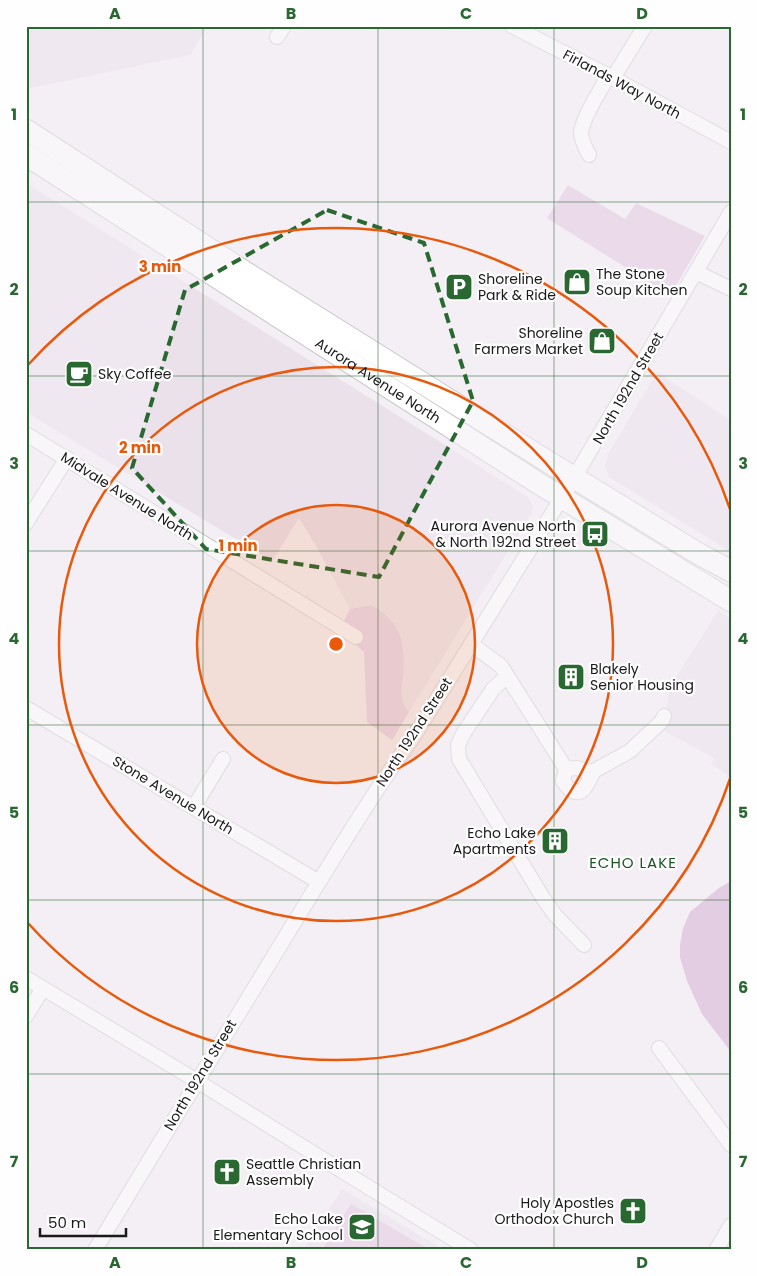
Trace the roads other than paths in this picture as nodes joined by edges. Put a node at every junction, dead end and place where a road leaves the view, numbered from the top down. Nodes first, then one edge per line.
1 (512, 26) edge
2 (645, 26) edge
3 (610, 77) junction
4 (26, 130) edge
5 (731, 142) edge
6 (26, 155) edge
7 (589, 155) dead end
8 (731, 212) edge
9 (696, 272) junction
10 (731, 289) edge
11 (26, 434) edge
12 (67, 458) junction
13 (574, 478) junction
14 (562, 498) junction
15 (26, 523) edge
16 (731, 570) edge
17 (731, 601) edge
18 (356, 637) dead end
19 (471, 644) junction
20 (507, 676) junction
21 (26, 708) edge
22 (664, 716) dead end
23 (223, 759) dead end
24 (566, 768) junction
25 (594, 771) junction
26 (194, 806) junction
27 (319, 882) junction
28 (584, 945) dead end
29 (26, 978) edge
30 (43, 988) junction
31 (26, 1016) edge
32 (659, 1048) dead end
33 (197, 1081) junction
34 (731, 1145) edge
35 (731, 1225) edge
36 (95, 1250) edge
37 (471, 1250) edge
38 (716, 1250) edge

1 - 3 street, Firlands Way North
2 - 3 street
3 - 5 street, Firlands Way North
3 - 7 street
4 - 13 highway, Aurora Avenue North
6 - 14 highway, Aurora Avenue North
8 - 9 street, North 192nd Street
9 - 10 street
9 - 13 street, North 192nd Street
11 - 12 street, Midvale Avenue North
12 - 15 street
12 - 18 street, Midvale Avenue North
13 - 14 street, North 192nd Street
13 - 16 highway, Aurora Avenue North
14 - 17 highway, Aurora Avenue North
14 - 19 street, North 192nd Street
19 - 20 street
19 - 27 street, North 192nd Street
20 - 24 street
20 - 28 street
21 - 26 street, Stone Avenue North
22 - 25 street
23 - 26 street
24 - 25 street
24 - 25 street
26 - 27 street, Stone Avenue North
27 - 33 street, North 192nd Street
29 - 30 street
30 - 31 street
30 - 33 street
32 - 34 street
33 - 36 street, North 192nd Street
33 - 37 street
35 - 38 street

